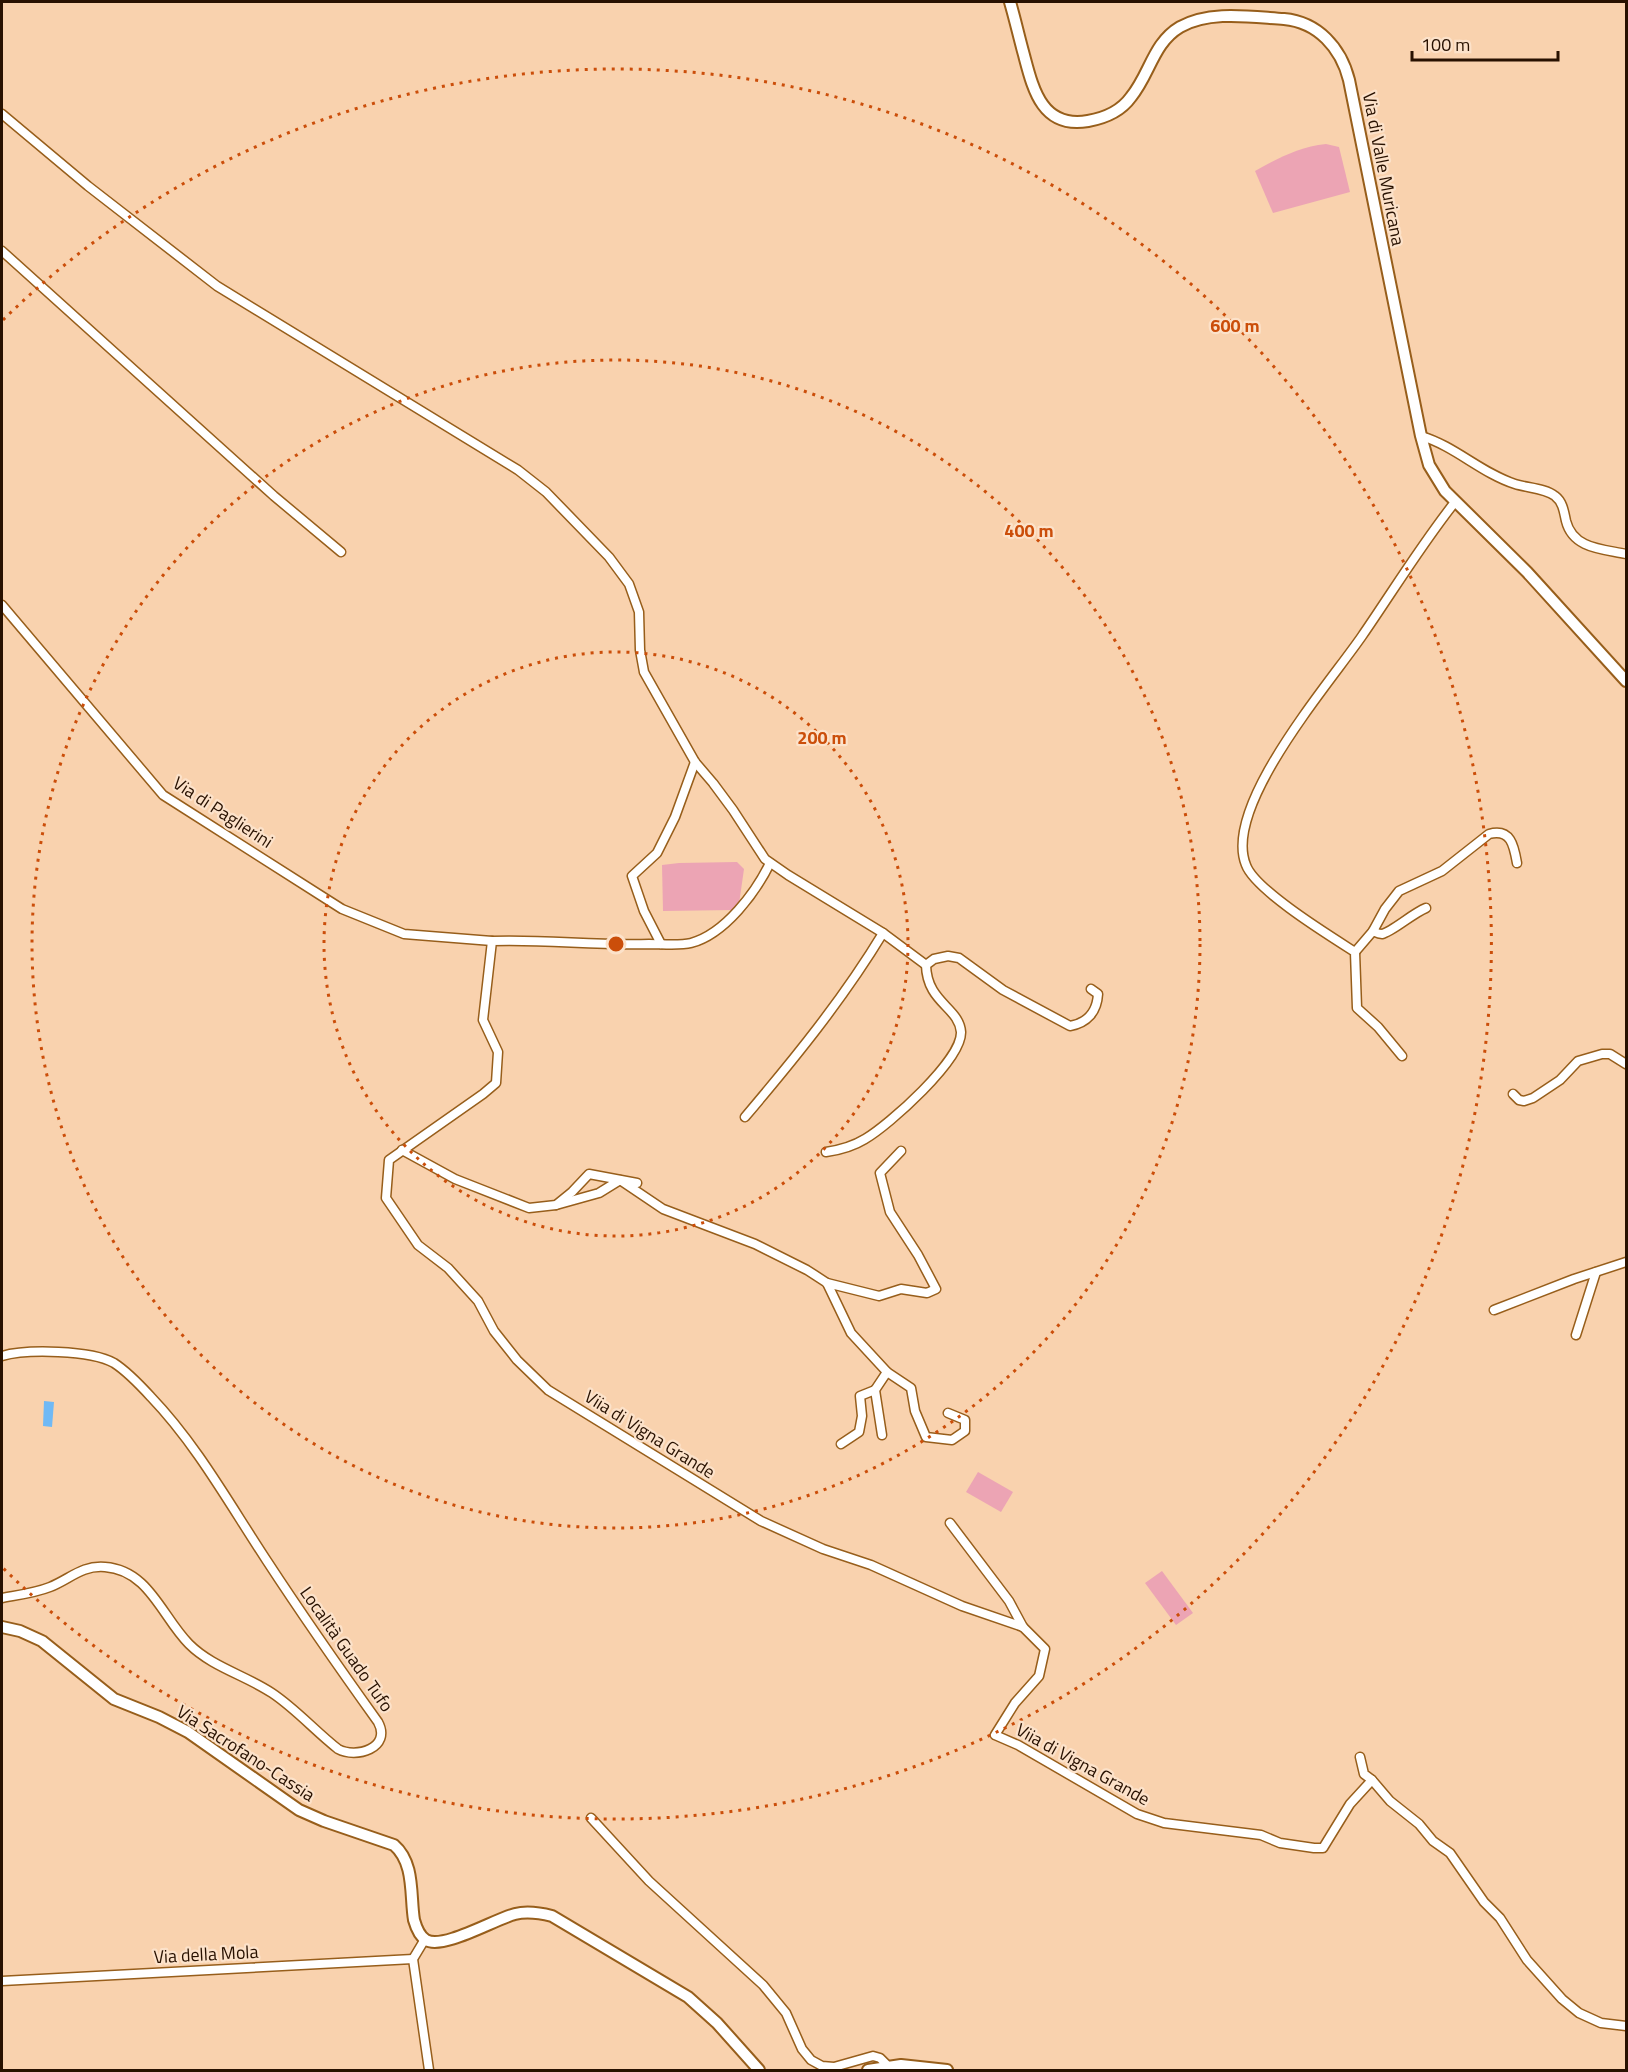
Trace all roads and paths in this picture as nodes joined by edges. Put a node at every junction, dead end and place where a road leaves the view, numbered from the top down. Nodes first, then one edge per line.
1 (1010, 2) edge
2 (2, 114) edge
3 (2, 251) edge
4 (1421, 436) junction
5 (1455, 502) junction
6 (341, 552) dead end
7 (1626, 554) edge
8 (2, 605) edge
9 (1626, 681) edge
10 (695, 762) junction
11 (770, 863) junction
12 (1517, 863) dead end
13 (1426, 909) dead end
14 (1373, 931) junction
15 (884, 933) junction
16 (492, 941) junction
17 (661, 944) junction
18 (1355, 952) junction
19 (926, 965) junction
20 (1091, 989) dead end
21 (1402, 1056) dead end
22 (1626, 1064) edge
23 (1513, 1094) dead end
24 (746, 1117) dead end
25 (402, 1150) junction
26 (901, 1151) dead end
27 (826, 1152) dead end
28 (620, 1180) junction
29 (637, 1183) dead end
30 (556, 1204) junction
31 (1626, 1262) edge
32 (1596, 1272) junction
33 (827, 1283) junction
34 (1494, 1310) dead end
35 (1576, 1335) dead end
36 (2, 1356) edge
37 (887, 1372) junction
38 (875, 1390) junction
39 (948, 1413) dead end
40 (882, 1435) dead end
41 (841, 1444) dead end
42 (950, 1523) dead end
43 (2, 1598) edge
44 (1023, 1626) junction
45 (2, 1627) edge
46 (1360, 1757) dead end
47 (1372, 1780) junction
48 (591, 1818) dead end
49 (425, 1939) junction
50 (413, 1959) junction
51 (2, 1981) edge
52 (1626, 2026) edge
53 (888, 2066) junction
54 (429, 2070) edge
55 (759, 2070) edge
56 (868, 2070) edge
57 (947, 2070) edge

1 - 4 street, Via di Valle Muricana
2 - 10 street
3 - 6 street
4 - 5 street, Via di Valle Muricana
4 - 7 street
5 - 9 street, Via di Valle Muricana
5 - 18 street
8 - 16 street, Via di Paglierini
10 - 11 street
10 - 17 street
11 - 15 street
11 - 17 street
12 - 14 street
13 - 14 street
14 - 18 street
15 - 19 street
15 - 24 street
16 - 17 street
16 - 25 street, Viia di Vigna Grande
18 - 21 street
19 - 20 street
19 - 27 street
22 - 23 street
25 - 30 street
25 - 44 street, Viia di Vigna Grande
26 - 33 street
28 - 29 street
28 - 30 street
28 - 30 street
28 - 33 street
31 - 32 street
32 - 34 street
32 - 35 street
33 - 37 street
36 - 43 street, Località Guado Tufo
37 - 38 street
37 - 39 street
38 - 40 street
38 - 41 street
42 - 44 street
44 - 47 street, Viia di Vigna Grande
45 - 49 street, Via Sacrofano-Cassia
46 - 47 street
47 - 52 street
48 - 53 street
49 - 50 street
49 - 55 street
50 - 51 street, Via della Mola
50 - 54 street
53 - 56 street
53 - 57 street

